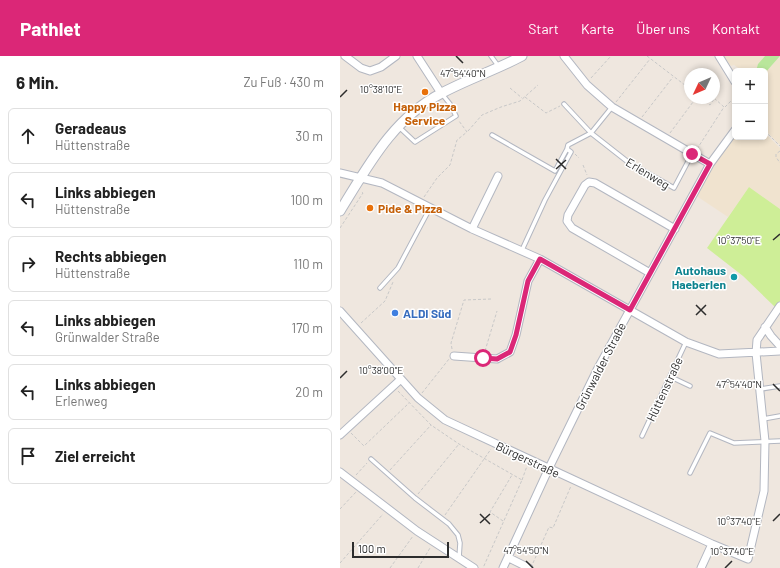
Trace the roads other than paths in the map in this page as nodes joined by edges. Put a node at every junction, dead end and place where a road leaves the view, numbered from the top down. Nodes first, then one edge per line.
1 (345, 56) edge
2 (396, 56) edge
3 (417, 56) edge
4 (491, 56) edge
5 (522, 56) edge
6 (564, 56) edge
7 (719, 56) edge
8 (499, 68) junction
9 (732, 77) edge
10 (441, 93) junction
11 (564, 104) road end
12 (612, 107) junction
13 (398, 125) junction
14 (591, 133) junction
15 (732, 134) edge
16 (492, 135) dead end
17 (567, 150) junction
18 (693, 154) junction
19 (710, 164) junction
20 (340, 173) edge
21 (498, 176) dead end
22 (360, 178) junction
23 (430, 208) junction
24 (340, 211) edge
25 (675, 228) junction
26 (472, 229) junction
27 (522, 250) junction
28 (540, 259) junction
29 (650, 272) junction
30 (380, 288) dead end
31 (780, 306) edge
32 (630, 310) junction
33 (340, 311) edge
34 (765, 327) junction
35 (686, 342) junction
36 (780, 346) edge
37 (780, 351) edge
38 (756, 353) junction
39 (454, 356) road end
40 (670, 377) junction
41 (401, 379) junction
42 (690, 386) dead end
43 (780, 386) edge
44 (761, 389) junction
45 (780, 416) edge
46 (763, 419) junction
47 (340, 434) edge
48 (642, 436) dead end
49 (765, 441) junction
50 (780, 441) edge
51 (371, 459) road end
52 (549, 468) junction
53 (340, 472) edge
54 (690, 473) dead end
55 (712, 544) junction
56 (509, 558) junction
57 (459, 559) junction
58 (474, 568) edge
59 (504, 568) edge
60 (529, 568) edge
61 (701, 568) edge

1 - 2 street
3 - 10 street
4 - 8 lane
5 - 8 street
6 - 12 street
7 - 9 street
8 - 10 street
10 - 13 street
10 - 13 lane
11 - 14 lane, Erlenweg
12 - 14 lane
12 - 18 street
13 - 22 street
14 - 17 lane
14 - 18 lane, Erlenweg
15 - 19 street, Grünwalder Straße
16 - 17 lane
17 - 27 lane
18 - 19 street
19 - 25 street, Grünwalder Straße
20 - 22 street, Hüttenstraße
21 - 26 street
22 - 23 street, Hüttenstraße
22 - 24 street
23 - 26 street, Hüttenstraße
23 - 30 lane
25 - 29 street, Grünwalder Straße
25 - 29 street
26 - 27 street, Hüttenstraße
27 - 28 street, Hüttenstraße
28 - 32 street, Hüttenstraße
28 - 39 street
29 - 32 street, Grünwalder Straße
31 - 34 street
32 - 35 street, Hüttenstraße
32 - 52 street, Grünwalder Straße
33 - 41 street, Bürgerstraße
34 - 36 street
34 - 38 street
35 - 38 street, Hüttenstraße
35 - 40 lane, Hüttenstraße
37 - 38 street, Hüttenstraße
38 - 44 street
40 - 42 lane
40 - 48 lane, Hüttenstraße
41 - 47 street
41 - 52 street, Bürgerstraße
43 - 44 lane
44 - 46 street
45 - 46 lane
46 - 49 street
49 - 50 lane
49 - 54 lane
49 - 55 street, Bürgerstraße
51 - 57 lane
52 - 55 street, Bürgerstraße
52 - 56 street, Grünwalder Straße
53 - 57 street
55 - 61 street
56 - 59 street, Grünwalder Straße
56 - 60 street
57 - 58 street

